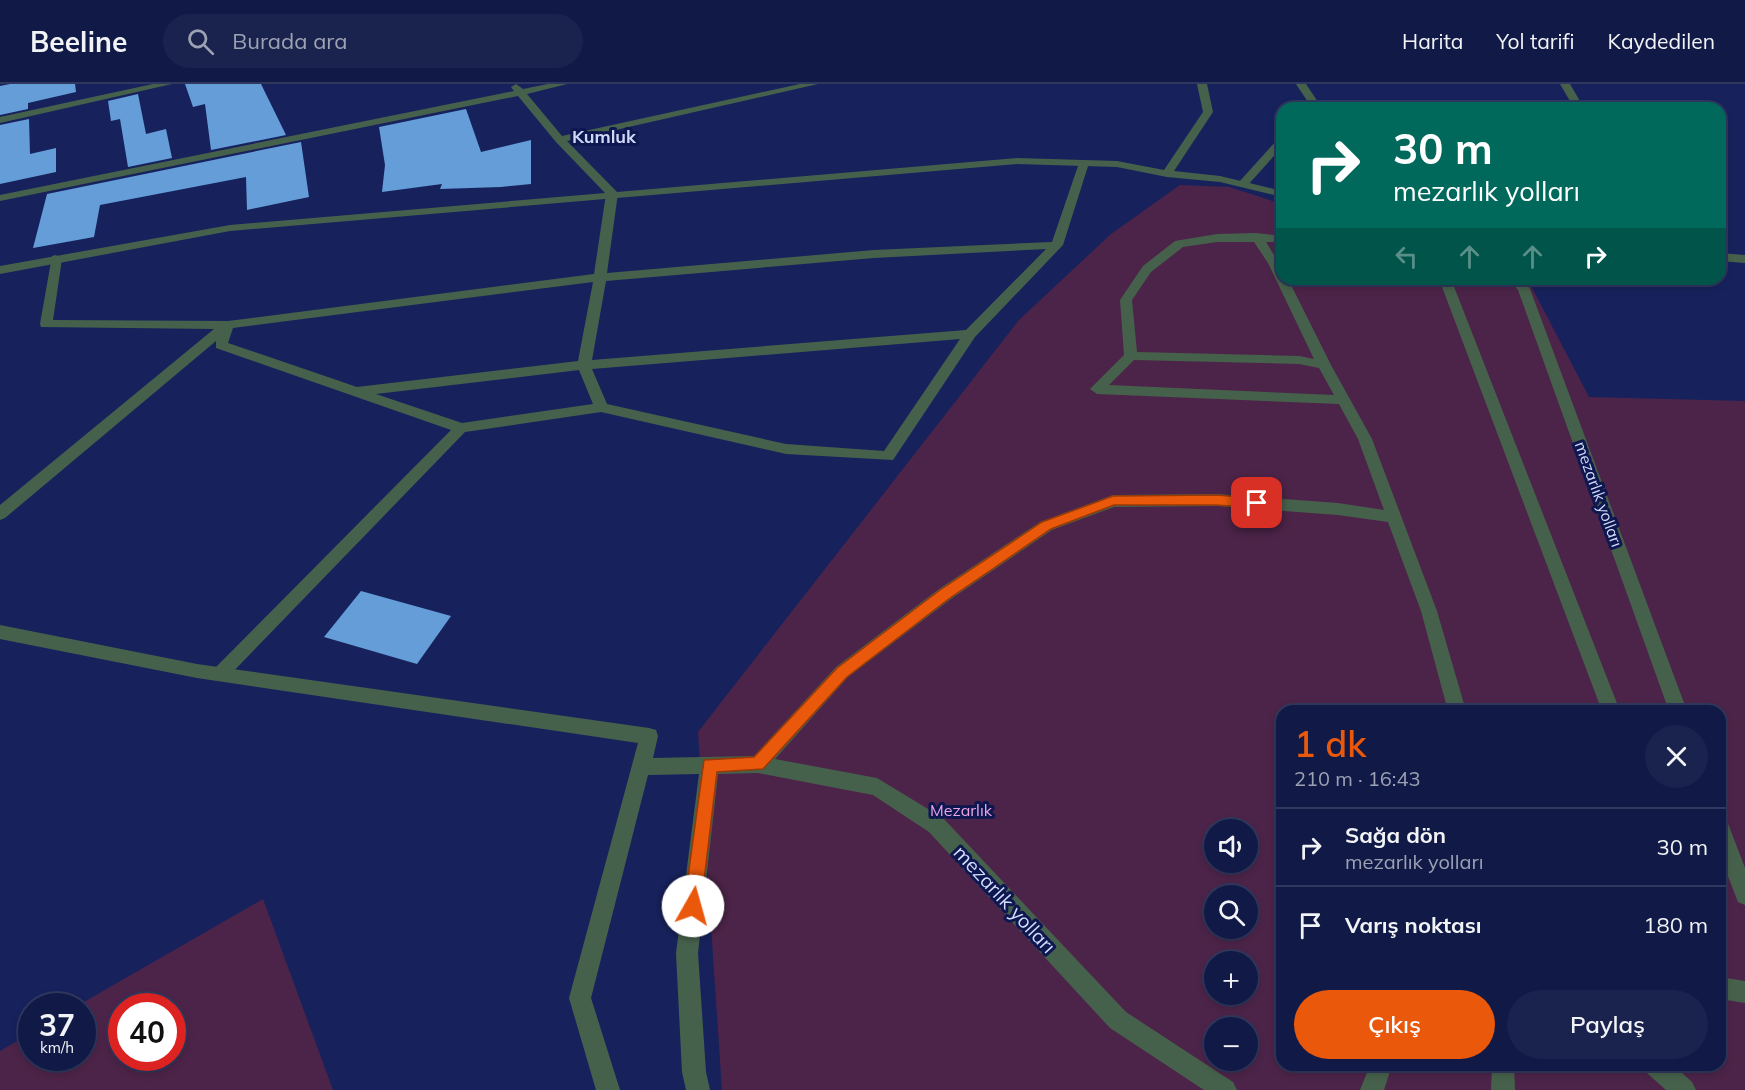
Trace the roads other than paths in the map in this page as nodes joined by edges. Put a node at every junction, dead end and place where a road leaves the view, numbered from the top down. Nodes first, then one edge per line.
1 (166, 84) edge
2 (562, 84) edge
3 (813, 84) edge
4 (1202, 84) edge
5 (1301, 84) edge
6 (1565, 84) edge
7 (517, 89) edge
8 (1312, 102) edge
9 (1576, 102) edge
10 (0, 120) edge
11 (560, 140) junction
12 (1276, 147) edge
13 (1084, 163) junction
14 (1167, 174) junction
15 (1242, 184) junction
16 (1276, 192) edge
17 (612, 194) junction
18 (0, 198) edge
19 (1256, 237) junction
20 (1276, 239) edge
21 (1057, 245) junction
22 (1726, 257) edge
23 (1745, 259) edge
24 (56, 260) junction
25 (1276, 267) edge
26 (0, 270) edge
27 (600, 278) junction
28 (1285, 285) edge
29 (1447, 285) edge
30 (1520, 285) edge
31 (228, 325) junction
32 (970, 334) junction
33 (1131, 356) junction
34 (584, 365) junction
35 (1324, 365) junction
36 (355, 392) junction
37 (1344, 400) junction
38 (601, 407) junction
39 (461, 428) junction
40 (0, 514) edge
41 (1394, 517) junction
42 (0, 632) edge
43 (220, 674) junction
44 (1455, 705) edge
45 (1609, 705) edge
46 (1676, 705) edge
47 (758, 764) junction
48 (710, 765) junction
49 (640, 767) junction
50 (1726, 844) edge
51 (1745, 895) edge
52 (1726, 989) edge
53 (1745, 992) edge
54 (1379, 1071) edge
55 (1503, 1071) edge
56 (1662, 1071) edge
57 (608, 1090) edge
58 (698, 1090) edge
59 (1225, 1090) edge
60 (1372, 1090) edge
61 (1503, 1090) edge
62 (1684, 1090) edge

1 - 10 street
2 - 7 street
3 - 11 street
4 - 14 street
5 - 8 street
6 - 9 street
7 - 11 street
7 - 18 street
11 - 17 street
12 - 15 street
13 - 14 street
13 - 17 street
13 - 21 street
14 - 15 street
15 - 16 street
17 - 24 street
17 - 27 street
19 - 20 street
19 - 25 street
19 - 33 street
21 - 27 street
21 - 32 street
22 - 23 street
24 - 26 street
24 - 31 street
27 - 31 street
27 - 34 street
28 - 35 street
29 - 45 street
30 - 46 street, mezarlık yolları
31 - 36 street
31 - 40 street
32 - 34 street
32 - 38 street
33 - 35 street
33 - 37 street
34 - 36 street
34 - 38 street
35 - 37 street
36 - 39 street
37 - 41 street
38 - 39 street
39 - 43 street
41 - 44 street
41 - 47 street
42 - 43 street
43 - 49 street
47 - 48 street, mezarlık yolları
47 - 59 street, mezarlık yolları
48 - 49 street, mezarlık yolları
48 - 58 street
49 - 57 street
50 - 51 street
52 - 53 street
54 - 60 street
55 - 61 street
56 - 62 street

